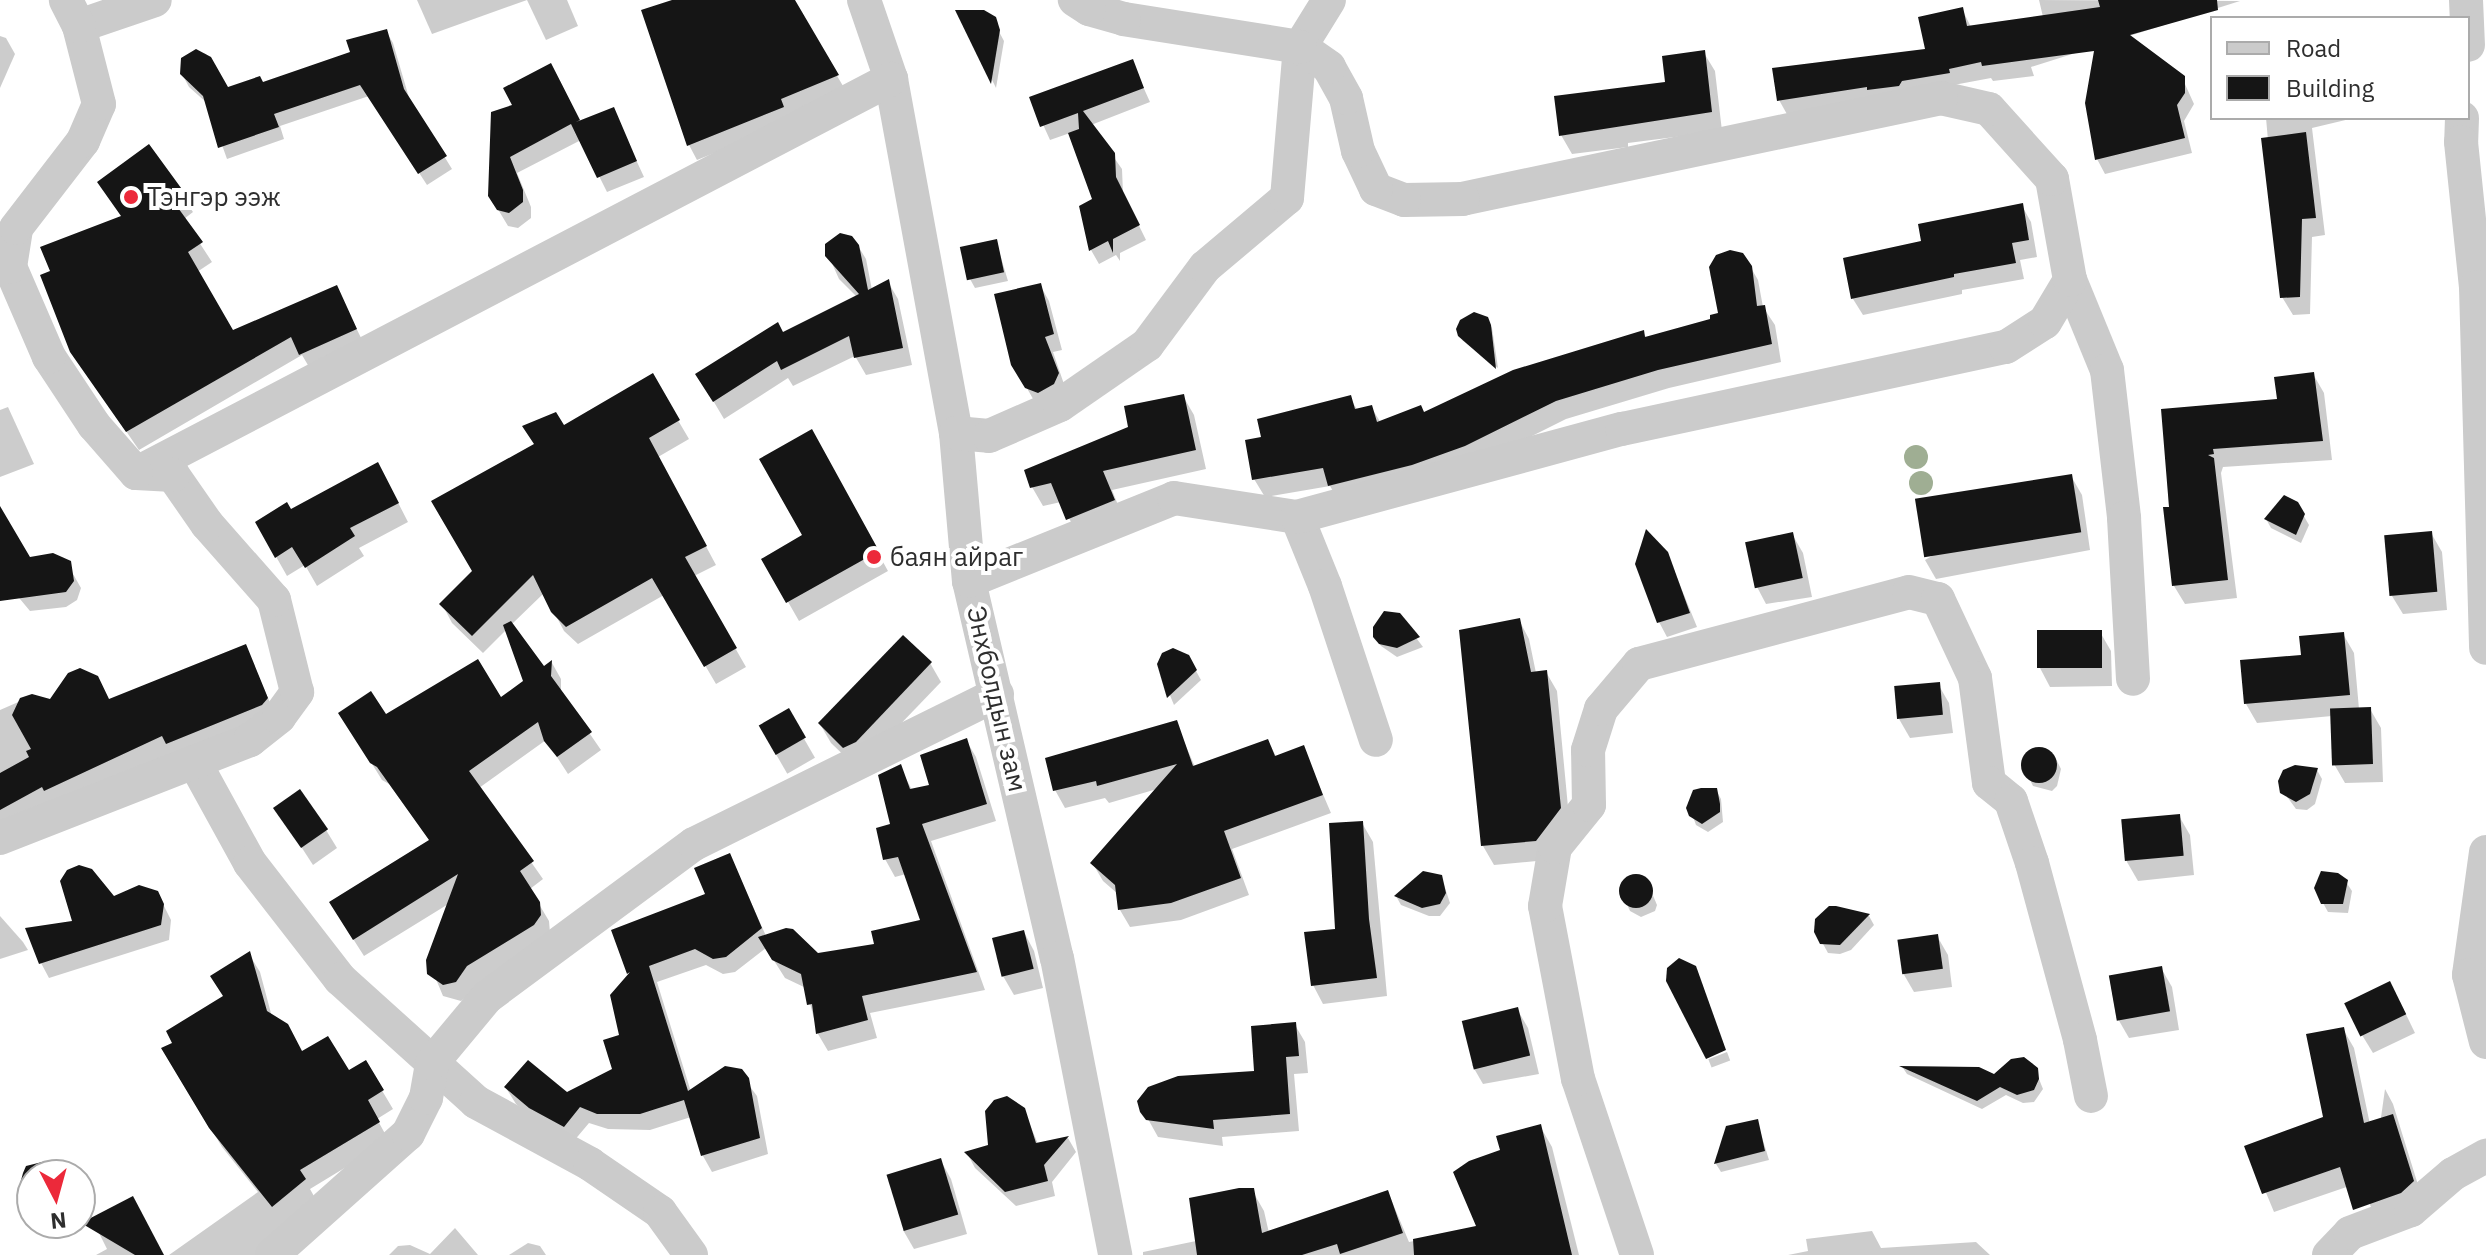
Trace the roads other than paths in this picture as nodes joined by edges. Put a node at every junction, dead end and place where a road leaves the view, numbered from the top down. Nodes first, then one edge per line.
1 (155, 0) edge
2 (864, 0) edge
3 (1075, 0) edge
4 (1329, 0) edge
5 (73, 13) edge
6 (1300, 47) junction
7 (891, 79) junction
8 (2462, 120) edge
9 (43, 195) junction
10 (0, 215) edge
11 (2070, 280) junction
12 (2481, 299) edge
13 (956, 433) junction
14 (136, 473) junction
15 (1297, 517) junction
16 (969, 581) junction
17 (2486, 648) edge
18 (2133, 679) dead end
19 (997, 694) junction
20 (1376, 740) dead end
21 (195, 763) junction
22 (0, 838) edge
23 (2486, 852) edge
24 (2486, 1042) edge
25 (432, 1063) junction
26 (2091, 1096) dead end
27 (2486, 1156) edge
28 (272, 1255) edge
29 (691, 1255) edge
30 (1115, 1255) edge
31 (1637, 1255) edge
32 (2329, 1255) edge

1 - 5 street
2 - 7 street, Энхболдын зам
3 - 6 street
4 - 6 street
5 - 9 street
6 - 11 street
6 - 13 street
7 - 13 street, Энхболдын зам
7 - 14 street
8 - 12 street
9 - 10 street
9 - 14 street
11 - 15 street
11 - 18 street
12 - 17 street
13 - 16 street, Энхболдын зам
14 - 21 street
15 - 16 street
15 - 20 street
16 - 19 street, Энхболдын зам
19 - 25 street
19 - 30 street, Энхболдын зам
21 - 22 street
21 - 25 street
23 - 24 street
25 - 28 street
25 - 29 street
26 - 31 street
27 - 32 street

